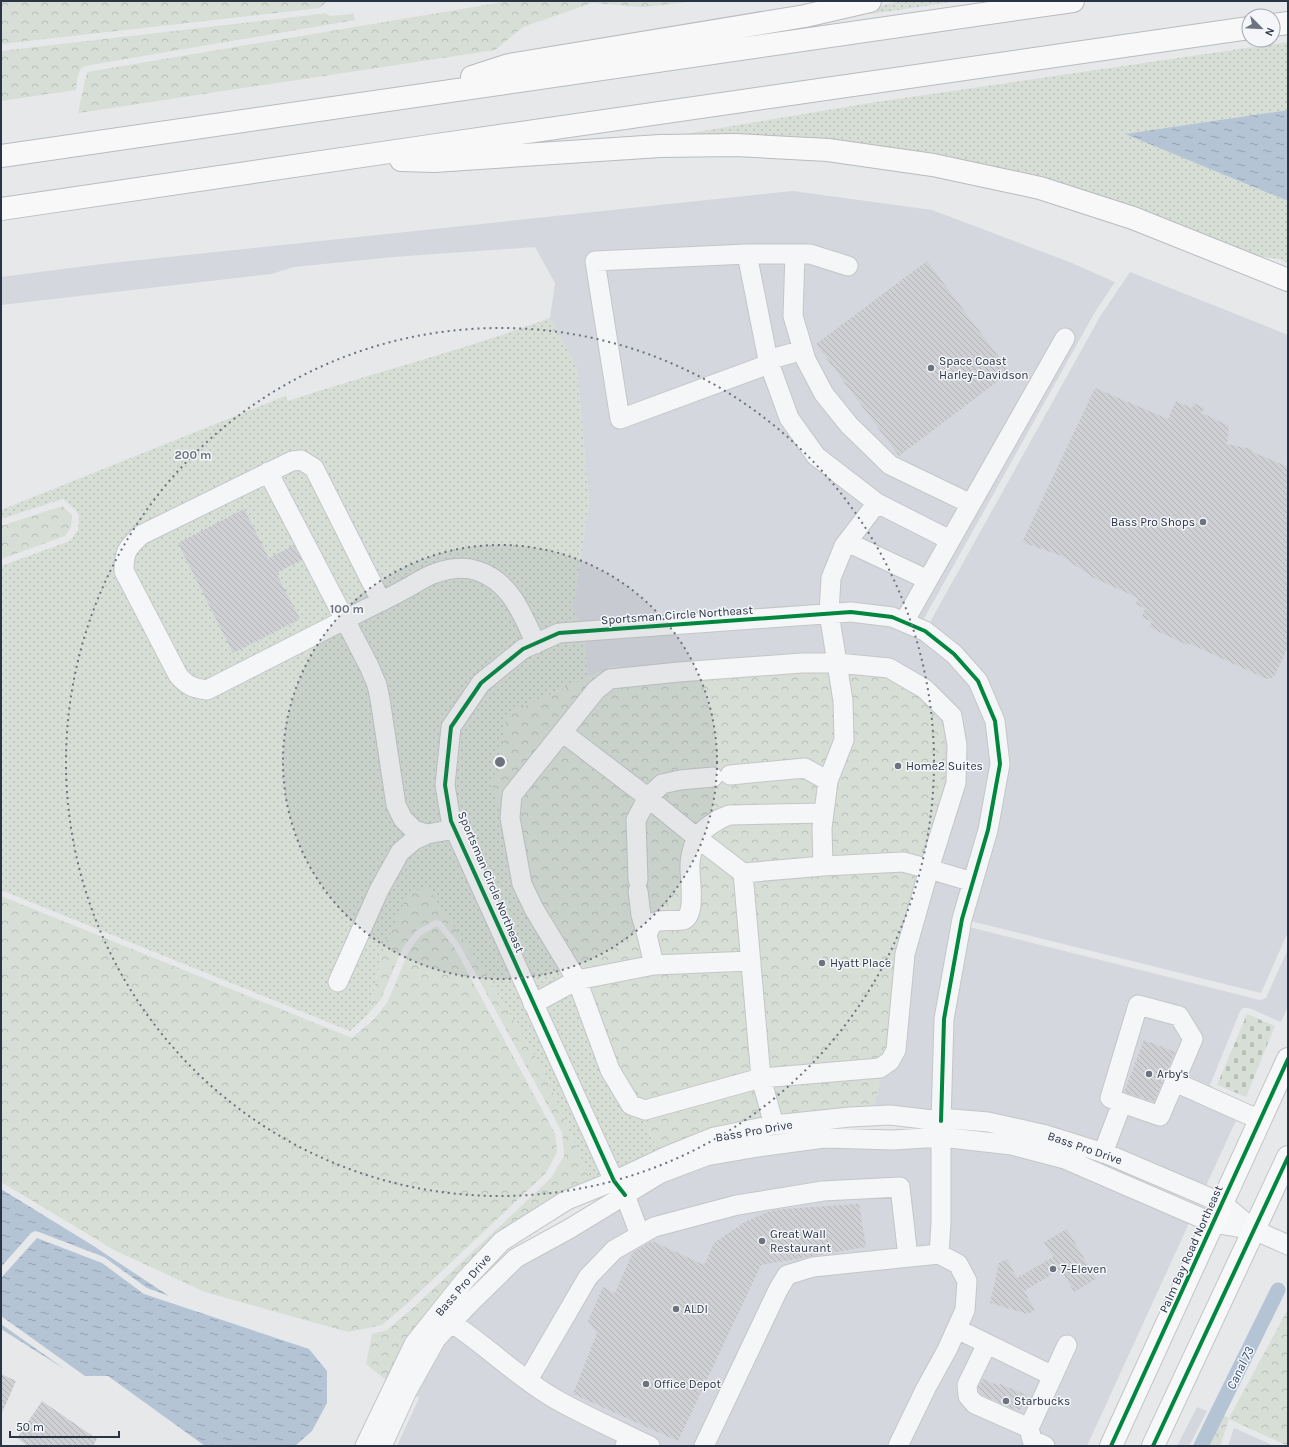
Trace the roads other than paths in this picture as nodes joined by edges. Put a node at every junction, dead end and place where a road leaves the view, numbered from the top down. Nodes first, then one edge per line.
1 (870, 1) edge
2 (1073, 1) edge
3 (1241, 29) edge
4 (415, 96) junction
5 (1, 156) edge
6 (346, 159) junction
7 (1, 209) edge
8 (747, 254) junction
9 (795, 254) junction
10 (848, 266) dead end
11 (1288, 280) edge
12 (1065, 338) dead end
13 (803, 350) junction
14 (768, 362) junction
15 (268, 472) junction
16 (877, 503) junction
17 (971, 504) junction
18 (950, 540) junction
19 (847, 542) junction
20 (928, 580) junction
21 (381, 601) junction
22 (829, 613) junction
23 (345, 620) junction
24 (904, 622) junction
25 (536, 644) junction
26 (836, 663) junction
27 (562, 732) junction
28 (828, 781) junction
29 (648, 797) junction
30 (824, 813) junction
31 (455, 829) junction
32 (427, 834) junction
33 (696, 837) junction
34 (823, 866) junction
35 (929, 869) junction
36 (743, 872) junction
37 (973, 882) junction
38 (647, 935) junction
39 (751, 961) junction
40 (654, 965) junction
41 (577, 980) junction
42 (338, 982) dead end
43 (533, 1004) junction
44 (1288, 1060) edge
45 (761, 1078) junction
46 (1175, 1082) junction
47 (1122, 1103) junction
48 (1260, 1120) junction
49 (774, 1125) junction
50 (941, 1129) junction
51 (1103, 1153) junction
52 (1288, 1157) edge
53 (619, 1188) junction
54 (1222, 1203) junction
55 (1214, 1223) junction
56 (1254, 1230) junction
57 (640, 1235) junction
58 (1288, 1245) edge
59 (939, 1254) junction
60 (908, 1257) junction
61 (444, 1318) junction
62 (957, 1329) junction
63 (987, 1344) junction
64 (1067, 1345) dead end
65 (1053, 1376) junction
66 (528, 1380) junction
67 (1029, 1428) junction
68 (627, 1441) edge
69 (365, 1446) edge
70 (382, 1446) edge
71 (650, 1446) edge
72 (704, 1446) edge
73 (898, 1446) edge
74 (1045, 1446) edge
75 (1111, 1446) edge
76 (1153, 1446) edge

1 - 4 main road
2 - 4 main road
3 - 6 main road
4 - 5 main road
6 - 7 main road
6 - 11 main road
8 - 9 street
8 - 14 street
8 - 14 street
9 - 10 street
9 - 13 street
12 - 17 street
13 - 14 street
13 - 17 street
14 - 16 street
15 - 21 street
15 - 23 street
15 - 23 street
16 - 18 street
16 - 19 street
17 - 18 street
18 - 20 street
19 - 20 street
19 - 22 street
20 - 24 street
21 - 23 street
21 - 25 street
22 - 24 street, Sportsman Circle Northeast
22 - 25 street, Sportsman Circle Northeast
22 - 26 street
23 - 32 street
24 - 37 street, Sportsman Circle Northeast
25 - 31 street, Sportsman Circle Northeast
26 - 27 street
26 - 28 street
26 - 35 street
27 - 29 street
27 - 41 street
28 - 29 street
28 - 30 street
29 - 33 street
29 - 38 street
30 - 33 street
30 - 34 street
31 - 32 street
31 - 43 street, Sportsman Circle Northeast
32 - 42 street
33 - 36 street
33 - 38 street
34 - 35 street
34 - 36 street
35 - 37 street
35 - 45 street
36 - 39 street
37 - 50 street, Sportsman Circle Northeast
38 - 40 street
39 - 40 street
39 - 45 street
40 - 41 street
41 - 43 street
41 - 45 street
43 - 53 street, Sportsman Circle Northeast
44 - 48 main road, Palm Bay Road Northeast
45 - 49 street
46 - 47 street
46 - 47 street
46 - 48 street
47 - 51 street
48 - 54 main road, Palm Bay Road Northeast
49 - 50 street, Bass Pro Drive
49 - 53 street, Bass Pro Drive
50 - 51 street, Bass Pro Drive
50 - 53 street, Bass Pro Drive
50 - 55 street, Bass Pro Drive
50 - 59 street, Sportsman Circle Northeast
51 - 54 street, Bass Pro Drive
52 - 56 main road
53 - 57 street, Sportsman Circle Northeast
53 - 61 street, Bass Pro Drive
53 - 61 street, Bass Pro Drive
54 - 55 main road, Palm Bay Road Northeast
54 - 56 street, Bass Pro Drive
55 - 56 street, Bass Pro Drive
55 - 75 main road, Palm Bay Road Northeast
56 - 58 street
56 - 76 main road
57 - 60 street
57 - 66 street
59 - 60 street
59 - 62 street
60 - 72 street
61 - 66 street
61 - 69 street, Bass Pro Drive
61 - 70 street, Bass Pro Drive
62 - 63 street
62 - 73 street
63 - 65 street
63 - 67 street
64 - 65 street
65 - 67 street
66 - 68 street
67 - 74 street
68 - 71 street

